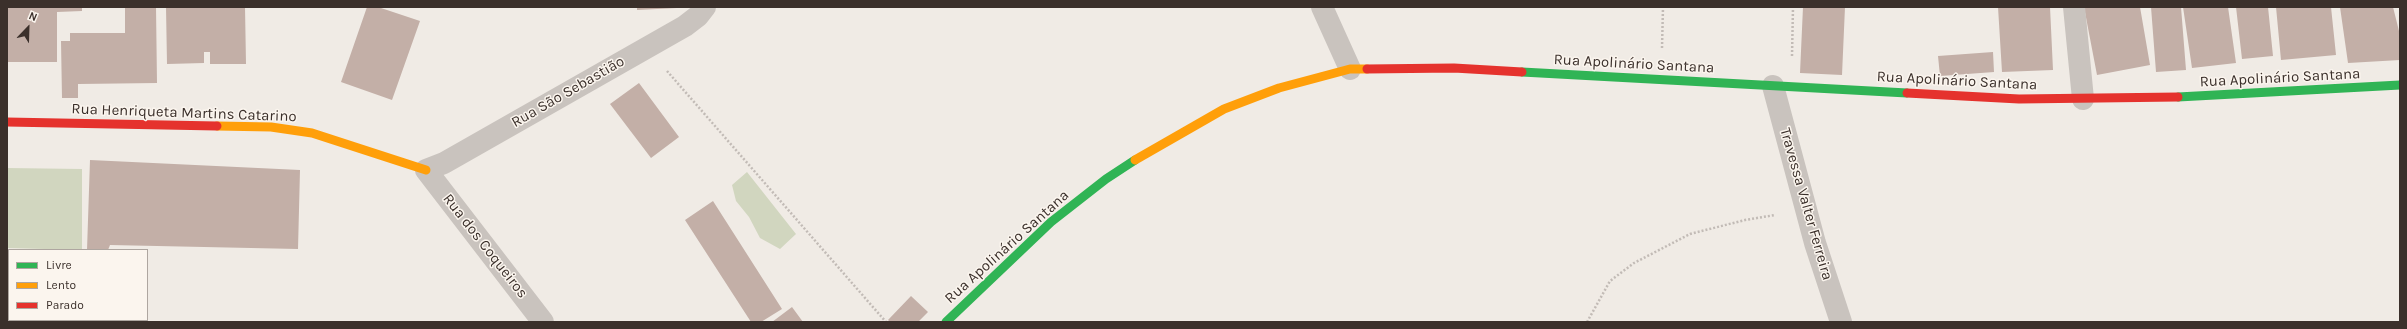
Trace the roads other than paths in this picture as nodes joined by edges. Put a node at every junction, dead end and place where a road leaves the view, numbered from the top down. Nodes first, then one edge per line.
1 (705, 7) edge
2 (1322, 7) edge
3 (2074, 7) edge
4 (1350, 69) junction
5 (2400, 85) edge
6 (1782, 86) junction
7 (2083, 100) junction
8 (7, 122) edge
9 (426, 170) junction
10 (543, 322) edge
11 (946, 322) edge
12 (1841, 322) edge

1 - 9 street, Rua São Sebastião
2 - 4 street
3 - 7 street
4 - 6 street, Rua Apolinário Santana
4 - 11 street, Rua Apolinário Santana
5 - 7 street, Rua Apolinário Santana
6 - 7 street, Rua Apolinário Santana
6 - 12 street, Travessa Valter Ferreira
8 - 9 street, Rua Henriqueta Martins Catarino
9 - 10 street, Rua dos Coqueiros

